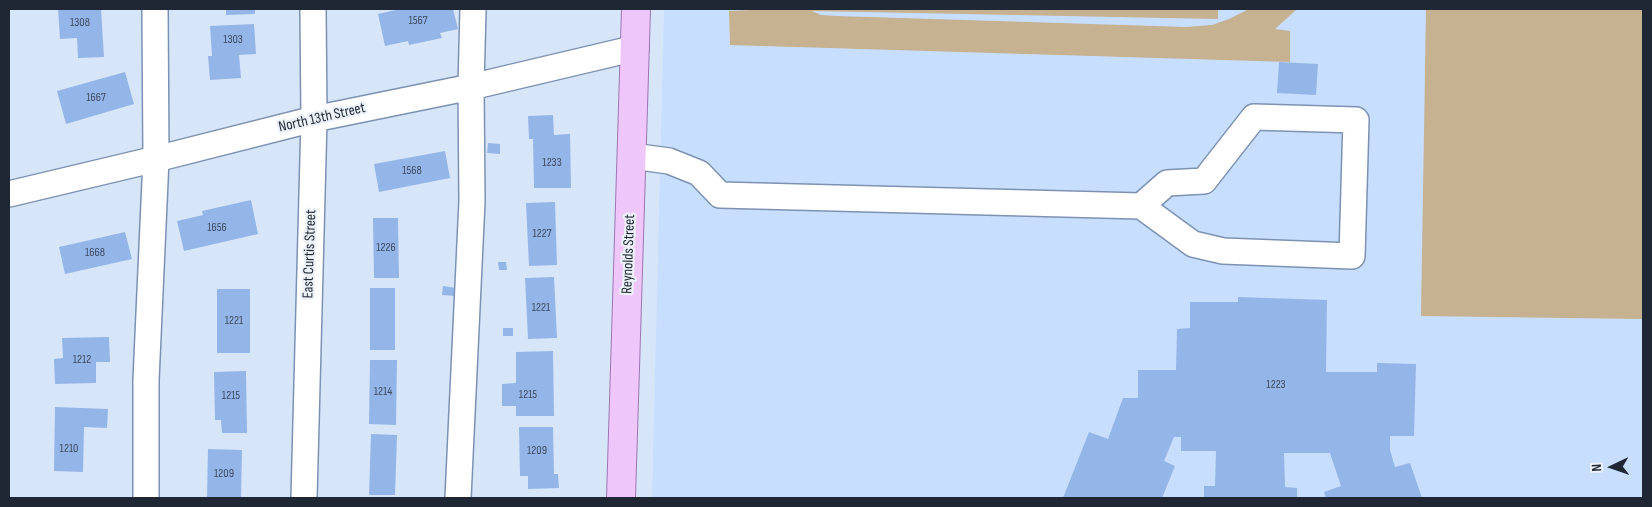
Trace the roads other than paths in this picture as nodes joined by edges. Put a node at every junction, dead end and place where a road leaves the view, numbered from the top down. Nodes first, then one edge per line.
1 (155, 9) edge
2 (313, 9) edge
3 (473, 9) edge
4 (636, 9) edge
5 (636, 48) junction
6 (471, 87) junction
7 (314, 119) junction
8 (632, 156) junction
9 (156, 159) junction
10 (9, 194) edge
11 (1141, 206) junction
12 (146, 498) edge
13 (304, 498) edge
14 (458, 498) edge
15 (621, 498) edge

1 - 9 street
2 - 7 street, East Curtis Street
3 - 6 street
4 - 5 main road, Reynolds Street
5 - 6 street, North 13th Street
5 - 8 main road, Reynolds Street
6 - 7 street, North 13th Street
6 - 14 street
7 - 9 street, North 13th Street
7 - 13 street, East Curtis Street
8 - 11 street
8 - 15 main road, Reynolds Street
9 - 10 street, North 13th Street
9 - 12 street
11 - 11 street

